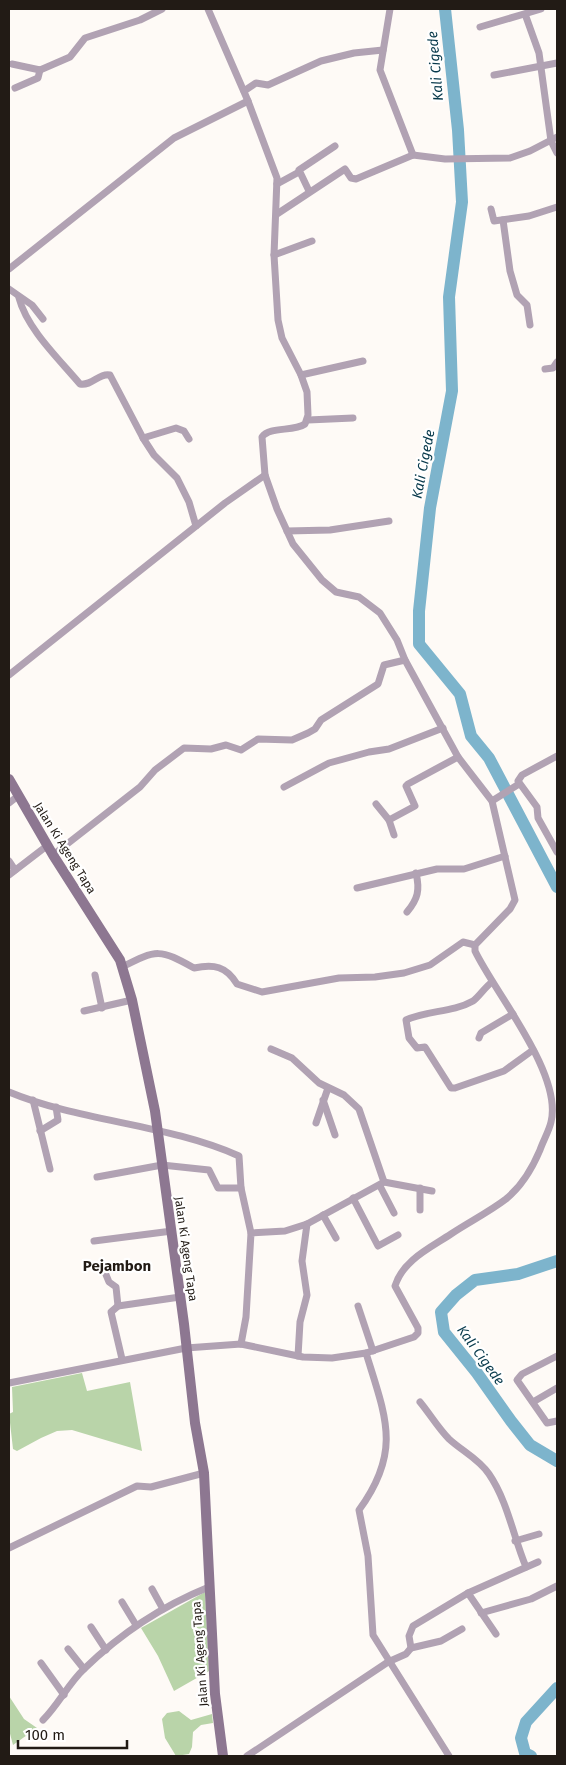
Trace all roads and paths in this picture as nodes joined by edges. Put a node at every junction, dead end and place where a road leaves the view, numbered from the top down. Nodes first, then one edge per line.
1 (162, 9) edge
2 (208, 9) edge
3 (390, 9) edge
4 (541, 9) edge
5 (525, 14) junction
6 (480, 28) dead end
7 (383, 50) junction
8 (557, 63) edge
9 (12, 64) dead end
10 (540, 65) junction
11 (40, 70) junction
12 (494, 75) dead end
13 (15, 88) dead end
14 (244, 91) junction
15 (248, 101) junction
16 (554, 139) edge
17 (335, 146) dead end
18 (557, 153) edge
19 (414, 155) junction
20 (299, 172) junction
21 (277, 184) junction
22 (309, 191) junction
23 (557, 206) edge
24 (491, 210) dead end
25 (277, 214) junction
26 (503, 220) junction
27 (312, 241) dead end
28 (274, 255) junction
29 (9, 269) edge
30 (9, 289) edge
31 (19, 298) junction
32 (43, 319) dead end
33 (530, 325) dead end
34 (363, 361) dead end
35 (557, 362) edge
36 (545, 369) dead end
37 (301, 375) junction
38 (353, 418) dead end
39 (308, 420) junction
40 (143, 438) junction
41 (189, 439) dead end
42 (265, 475) junction
43 (389, 522) dead end
44 (196, 526) junction
45 (287, 532) junction
46 (405, 660) junction
47 (9, 675) edge
48 (443, 728) junction
49 (557, 756) edge
50 (458, 758) junction
51 (9, 779) edge
52 (516, 786) junction
53 (284, 787) dead end
54 (18, 796) junction
55 (494, 800) junction
56 (9, 803) edge
57 (376, 804) dead end
58 (389, 820) junction
59 (394, 835) dead end
60 (51, 850) junction
61 (557, 852) edge
62 (505, 856) junction
63 (9, 862) edge
64 (12, 872) edge
65 (416, 873) junction
66 (357, 888) dead end
67 (408, 912) dead end
68 (475, 945) junction
69 (122, 967) junction
70 (96, 975) dead end
71 (492, 982) junction
72 (132, 1000) junction
73 (102, 1008) junction
74 (84, 1011) dead end
75 (513, 1014) junction
76 (479, 1038) dead end
77 (271, 1049) dead end
78 (533, 1050) junction
79 (328, 1088) junction
80 (9, 1092) edge
81 (33, 1100) junction
82 (323, 1100) junction
83 (56, 1107) junction
84 (316, 1123) dead end
85 (40, 1131) junction
86 (158, 1132) junction
87 (335, 1135) dead end
88 (162, 1166) junction
89 (50, 1169) dead end
90 (97, 1177) dead end
91 (382, 1184) junction
92 (241, 1188) junction
93 (420, 1188) junction
94 (432, 1191) dead end
95 (353, 1198) junction
96 (420, 1210) dead end
97 (394, 1213) dead end
98 (322, 1215) junction
99 (307, 1224) junction
100 (172, 1231) junction
101 (251, 1233) junction
102 (398, 1235) dead end
103 (336, 1238) dead end
104 (94, 1241) dead end
105 (102, 1265) dead end
106 (180, 1297) junction
107 (118, 1306) junction
108 (358, 1306) dead end
109 (241, 1344) junction
110 (186, 1348) junction
111 (370, 1352) junction
112 (298, 1356) junction
113 (557, 1356) edge
114 (122, 1359) junction
115 (9, 1383) edge
116 (557, 1388) edge
117 (420, 1402) dead end
118 (533, 1402) junction
119 (557, 1421) edge
120 (204, 1474) junction
121 (539, 1534) dead end
122 (515, 1541) junction
123 (9, 1548) edge
124 (538, 1562) dead end
125 (526, 1567) junction
126 (557, 1586) edge
127 (209, 1587) junction
128 (152, 1589) dead end
129 (468, 1594) junction
130 (122, 1602) dead end
131 (163, 1609) junction
132 (481, 1614) junction
133 (136, 1625) junction
134 (91, 1627) dead end
135 (462, 1628) dead end
136 (496, 1634) dead end
137 (411, 1648) junction
138 (68, 1649) dead end
139 (106, 1650) junction
140 (388, 1662) junction
141 (41, 1663) dead end
142 (84, 1669) junction
143 (64, 1695) junction
144 (43, 1720) dead end
145 (223, 1756) edge
146 (246, 1756) edge
147 (449, 1756) edge

1 - 11 street
2 - 14 street
3 - 7 street
4 - 5 street
5 - 6 street
5 - 10 street
7 - 14 street
7 - 19 street
8 - 10 street
9 - 11 street
10 - 12 street
10 - 16 street
11 - 13 street
14 - 15 street
15 - 21 street
15 - 29 street
16 - 18 street
16 - 19 street
17 - 20 street
19 - 22 street
20 - 21 street
20 - 22 street
21 - 25 street
22 - 25 street
23 - 26 street
24 - 26 street
25 - 28 street
26 - 33 street
27 - 28 street
28 - 37 street
30 - 31 street
31 - 32 street
31 - 40 street
34 - 37 street
35 - 36 street
37 - 39 street
38 - 39 street
39 - 42 street
40 - 41 street
40 - 44 street
42 - 44 street
42 - 45 street
43 - 45 street
44 - 47 street
45 - 46 street
46 - 48 street
46 - 60 street
48 - 50 street
48 - 53 street
49 - 52 street
50 - 55 street
50 - 58 street
51 - 54 street, Jalan Ki Ageng Tapa
52 - 55 street
52 - 61 street
54 - 56 street
54 - 60 street, Jalan Ki Ageng Tapa
55 - 62 street
57 - 58 street
58 - 59 street
60 - 64 street
60 - 69 street, Jalan Ki Ageng Tapa
62 - 65 street
62 - 68 street
63 - 64 street
65 - 66 street
65 - 67 street
68 - 69 street
68 - 71 street
69 - 72 street, Jalan Ki Ageng Tapa
70 - 73 street
71 - 75 street
71 - 78 street
72 - 73 street
72 - 86 street, Jalan Ki Ageng Tapa
73 - 74 street
75 - 76 street
75 - 78 street
77 - 79 street
78 - 111 street
79 - 82 street
79 - 91 street
80 - 81 street
81 - 83 street
81 - 85 street
82 - 84 street
82 - 87 street
83 - 85 street
83 - 86 street
85 - 89 street
86 - 88 street, Jalan Ki Ageng Tapa
86 - 92 street
88 - 90 street
88 - 92 street
88 - 100 street, Jalan Ki Ageng Tapa
91 - 93 street
91 - 95 street
91 - 97 street
92 - 101 street
93 - 94 street
93 - 96 street
95 - 98 street
95 - 102 street
98 - 99 street
98 - 103 street
99 - 101 street
99 - 112 street
100 - 104 street
100 - 106 street, Jalan Ki Ageng Tapa
101 - 109 street
105 - 107 street
106 - 107 street
106 - 110 street, Jalan Ki Ageng Tapa
107 - 114 street
108 - 111 street
109 - 110 street
109 - 112 street
110 - 114 street
110 - 120 street, Jalan Ki Ageng Tapa
111 - 112 street
111 - 140 street
113 - 118 street
114 - 115 street
116 - 118 street
117 - 122 street
118 - 119 street
120 - 123 street
120 - 127 street, Jalan Ki Ageng Tapa
121 - 122 street
122 - 125 street
124 - 125 street
125 - 129 street
126 - 132 street
127 - 131 street
127 - 145 street, Jalan Ki Ageng Tapa
128 - 131 street
129 - 132 street
129 - 137 street
130 - 133 street
131 - 133 street
132 - 136 street
133 - 139 street
134 - 139 street
135 - 137 street
137 - 140 street
138 - 142 street
139 - 142 street
140 - 146 street
140 - 147 street
141 - 143 street
142 - 143 street
143 - 144 street

